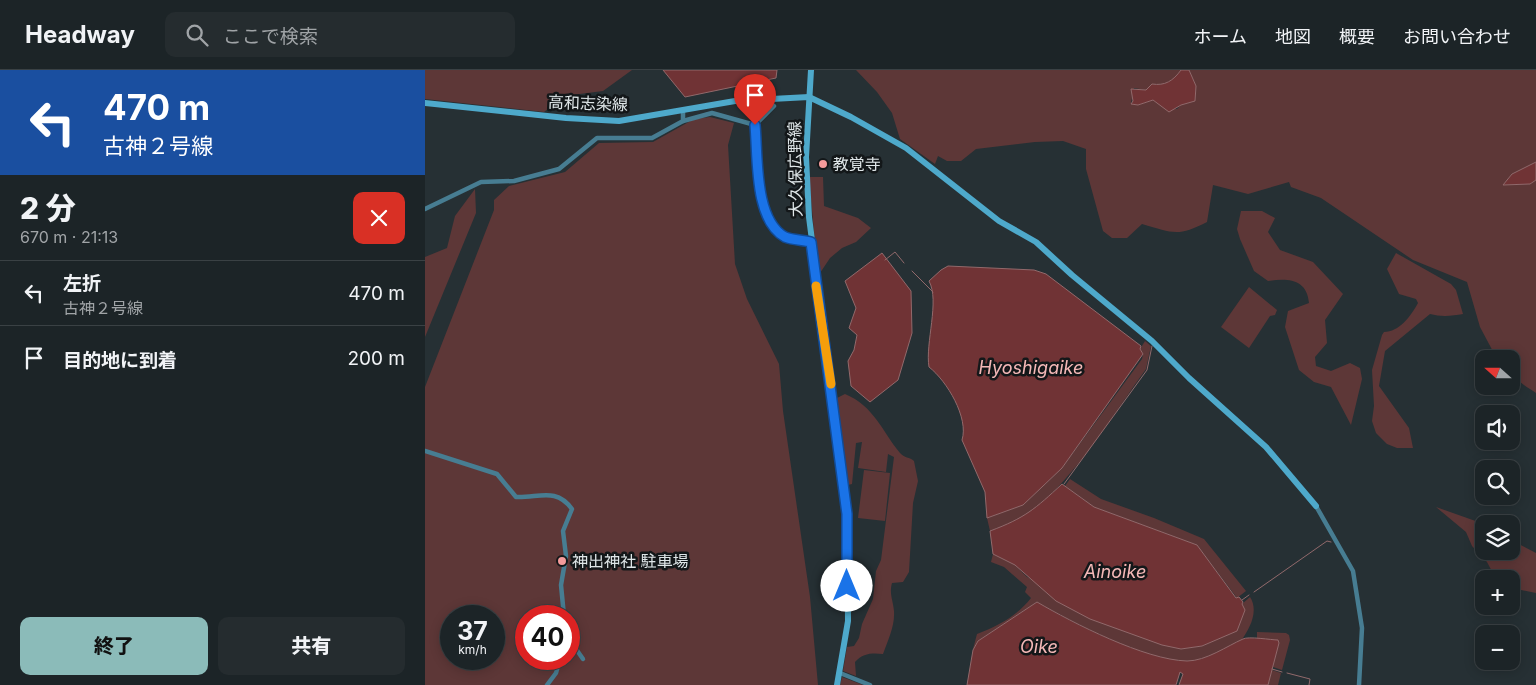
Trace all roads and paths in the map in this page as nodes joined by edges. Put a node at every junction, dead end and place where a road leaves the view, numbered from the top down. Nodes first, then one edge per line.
1 (811, 70) edge
2 (809, 97) junction
3 (425, 103) edge
4 (774, 106) dead end
5 (683, 111) junction
6 (683, 121) junction
7 (755, 125) junction
8 (425, 209) edge
9 (811, 242) junction
10 (425, 451) edge
11 (1316, 506) joint
12 (563, 605) edge
13 (580, 655) edge
14 (583, 659) dead end
15 (557, 670) edge
16 (840, 673) junction
17 (547, 685) edge
18 (837, 685) edge
19 (869, 685) edge
20 (1359, 685) edge

1 - 2 street, 大久保広野線
2 - 5 street, 高和志染線
2 - 9 street, 大久保広野線
2 - 11 street
3 - 5 street, 高和志染線
4 - 7 street
5 - 6 street
6 - 7 street
6 - 8 street
7 - 9 street
9 - 16 street, 大久保広野線
10 - 12 street
11 - 20 street
13 - 14 street
15 - 17 street
16 - 18 street, 大久保広野線
16 - 19 street

